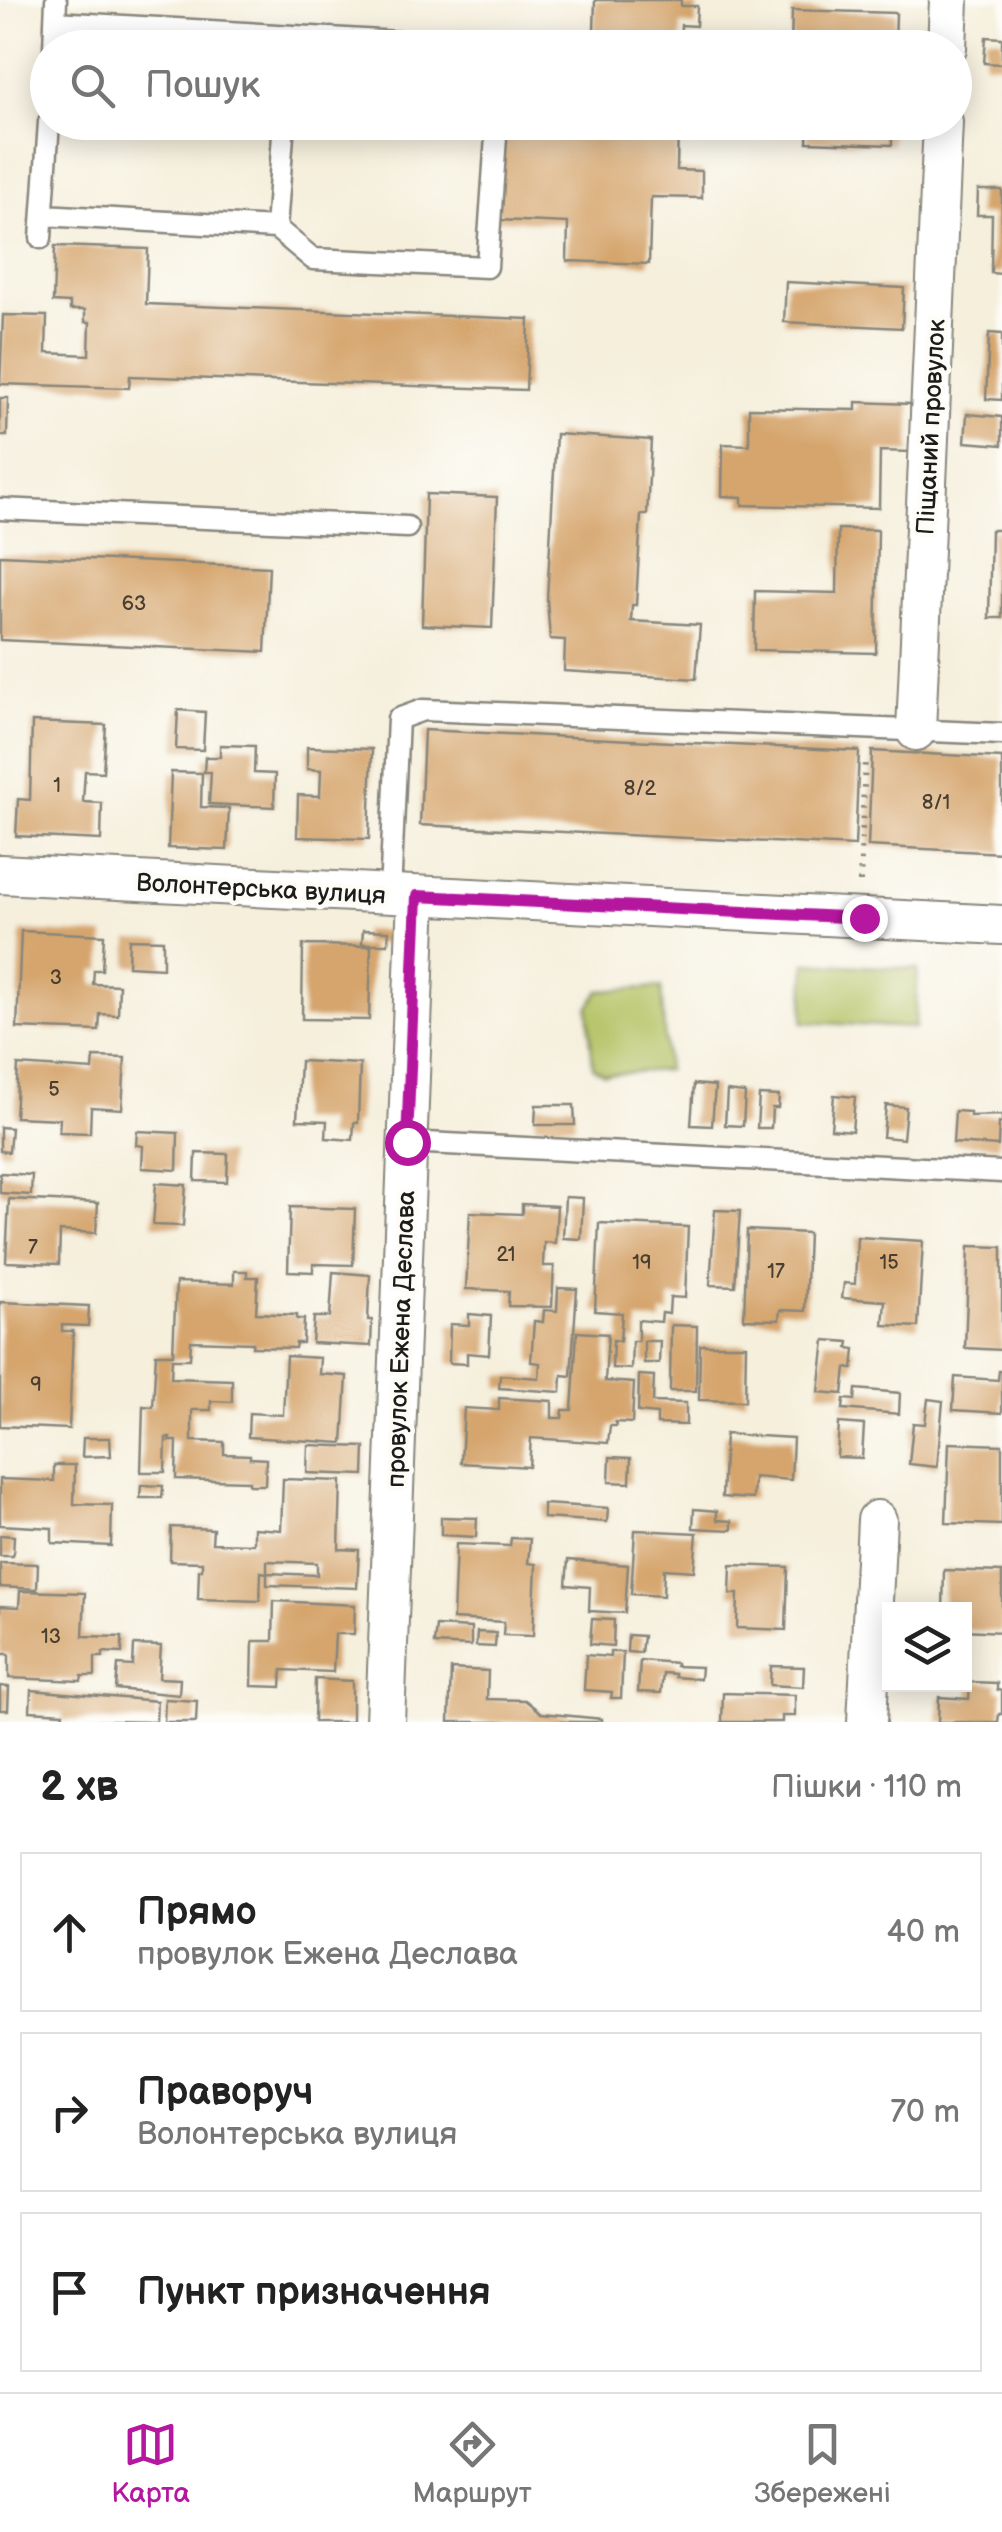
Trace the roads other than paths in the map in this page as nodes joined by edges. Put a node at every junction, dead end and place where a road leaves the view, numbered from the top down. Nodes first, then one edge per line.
1 (56, 0) edge
2 (949, 0) edge
3 (55, 22) junction
4 (55, 30) edge
5 (154, 30) edge
6 (948, 30) edge
7 (48, 140) edge
8 (283, 140) edge
9 (495, 140) edge
10 (942, 140) edge
11 (43, 215) junction
12 (276, 228) junction
13 (41, 238) dead end
14 (0, 510) edge
15 (408, 526) dead end
16 (916, 730) junction
17 (1002, 734) edge
18 (0, 874) edge
19 (403, 895) junction
20 (1002, 924) edge
21 (407, 1142) junction
22 (1002, 1172) edge
23 (878, 1520) dead end
24 (385, 1722) edge
25 (867, 1722) edge

1 - 3 lane
2 - 6 street
3 - 4 lane
3 - 5 lane
7 - 11 lane
8 - 12 lane
9 - 12 lane
10 - 16 street, Піщаний провулок
11 - 12 lane
11 - 13 lane
14 - 15 lane
16 - 17 lane
16 - 19 lane
18 - 19 street, Волонтерська вулиця
19 - 20 street, Волонтерська вулиця
19 - 21 street, провулок Ежена Деслава
21 - 22 lane
21 - 24 street, провулок Ежена Деслава
23 - 25 street

